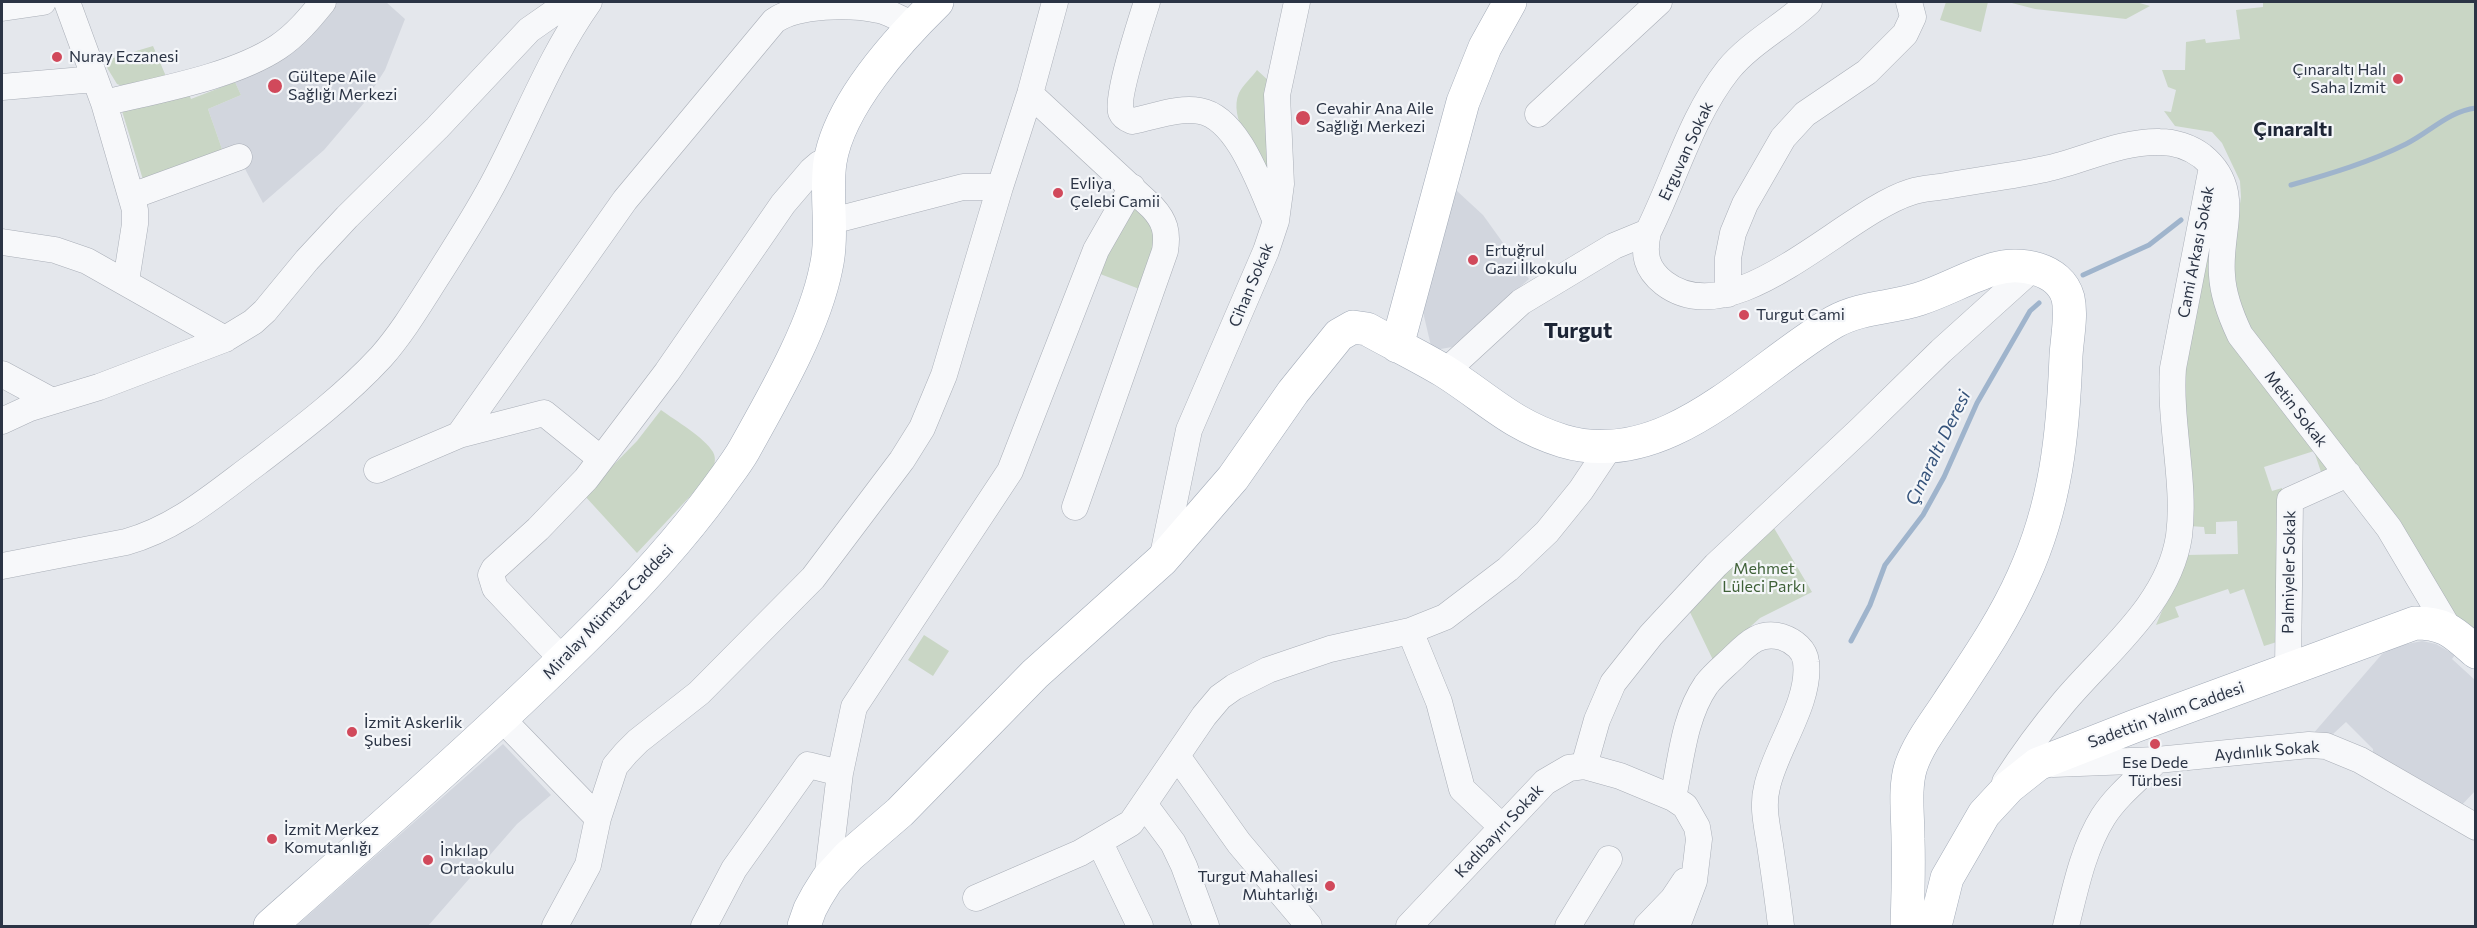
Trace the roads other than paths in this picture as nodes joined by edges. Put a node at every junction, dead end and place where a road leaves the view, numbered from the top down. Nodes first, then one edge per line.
1 (43, 2) edge
2 (67, 2) edge
3 (323, 2) edge
4 (531, 2) edge
5 (569, 2) edge
6 (589, 2) edge
7 (937, 2) edge
8 (1055, 2) edge
9 (1146, 2) edge
10 (1297, 2) edge
11 (1510, 2) edge
12 (1659, 2) edge
13 (1809, 2) edge
14 (1910, 2) edge
15 (2, 9) edge
16 (914, 25) junction
17 (529, 30) junction
18 (95, 79) junction
19 (2, 87) edge
20 (1030, 94) junction
21 (104, 103) junction
22 (1538, 114) dead end
23 (239, 157) dead end
24 (831, 161) junction
25 (2212, 167) junction
26 (1000, 187) junction
27 (1132, 187) junction
28 (132, 196) junction
29 (1276, 221) junction
30 (828, 222) junction
31 (1648, 232) junction
32 (2, 242) edge
33 (2033, 268) junction
34 (126, 281) junction
35 (1728, 294) junction
36 (225, 339) junction
37 (1397, 346) junction
38 (1444, 372) junction
39 (2, 374) edge
40 (52, 401) junction
41 (2, 421) edge
42 (459, 435) junction
43 (1609, 448) junction
44 (601, 459) junction
45 (377, 470) dead end
46 (2348, 474) junction
47 (1075, 507) dead end
48 (1161, 560) junction
49 (2, 566) edge
50 (2449, 629) junction
51 (1410, 631) junction
52 (2475, 652) edge
53 (562, 660) junction
54 (2288, 670) junction
55 (502, 719) junction
56 (1177, 756) junction
57 (2157, 760) junction
58 (2038, 764) junction
59 (1584, 766) junction
60 (840, 773) junction
61 (1673, 798) junction
62 (1144, 804) junction
63 (1984, 814) junction
64 (598, 818) junction
65 (1502, 827) junction
66 (2475, 827) edge
67 (1100, 843) junction
68 (1696, 859) junction
69 (1609, 860) dead end
70 (827, 880) junction
71 (976, 898) dead end
72 (270, 927) edge
73 (555, 927) edge
74 (704, 927) edge
75 (804, 927) edge
76 (1140, 927) edge
77 (1206, 927) edge
78 (1309, 927) edge
79 (1409, 927) edge
80 (1568, 927) edge
81 (1647, 927) edge
82 (1677, 927) edge
83 (1781, 927) edge
84 (1907, 927) edge
85 (1935, 927) edge
86 (2067, 927) edge

1 - 15 street
2 - 18 street
3 - 21 street
4 - 17 street
5 - 17 street
6 - 49 street
7 - 16 main road, Miralay Mümtaz Caddesi
8 - 20 street
9 - 29 street
10 - 29 street, Cihan Sokak
11 - 37 main road
12 - 22 street
13 - 31 street, Erguvan Sokak
14 - 35 street
16 - 24 main road, Miralay Mümtaz Caddesi
16 - 42 street
17 - 36 street
18 - 19 street
18 - 21 street
20 - 26 street
20 - 27 street
21 - 28 street
23 - 28 street
24 - 30 main road, Miralay Mümtaz Caddesi
24 - 44 street
25 - 35 street, Cami Arkası Sokak
25 - 46 street, Metin Sokak
25 - 63 street, Cami Arkası Sokak
26 - 30 street
26 - 64 street
27 - 47 street
27 - 60 street
28 - 34 street
29 - 48 street, Cihan Sokak
30 - 53 main road, Miralay Mümtaz Caddesi
31 - 35 street, Cami Arkası Sokak
31 - 38 street
32 - 34 street
33 - 43 main road
33 - 59 street
33 - 84 main road
34 - 36 street
36 - 40 street
37 - 38 main road
37 - 48 main road
38 - 43 main road
39 - 40 street
40 - 41 street
42 - 44 street
42 - 45 street
43 - 51 street
44 - 53 street
46 - 50 street, Metin Sokak
46 - 54 street, Palmiyeler Sokak
48 - 70 main road
50 - 52 main road
50 - 54 main road, Sadettin Yalım Caddesi
51 - 56 street
51 - 65 street
53 - 55 main road, Miralay Mümtaz Caddesi
54 - 58 main road, Sadettin Yalım Caddesi
55 - 64 street
55 - 72 main road, Miralay Mümtaz Caddesi
56 - 62 street
56 - 78 street
57 - 58 street, Aydınlık Sokak
57 - 66 street, Aydınlık Sokak
57 - 86 street
58 - 63 main road, Sadettin Yalım Caddesi
59 - 61 street
59 - 65 street, Kadıbayırı Sokak
60 - 70 street
60 - 74 street
61 - 68 street
61 - 83 street
62 - 67 street
62 - 77 street
63 - 85 main road, Sadettin Yalım Caddesi
64 - 73 street
65 - 79 street, Kadıbayırı Sokak
67 - 71 street
67 - 76 street
68 - 81 street
68 - 82 street
69 - 80 street
70 - 75 main road

